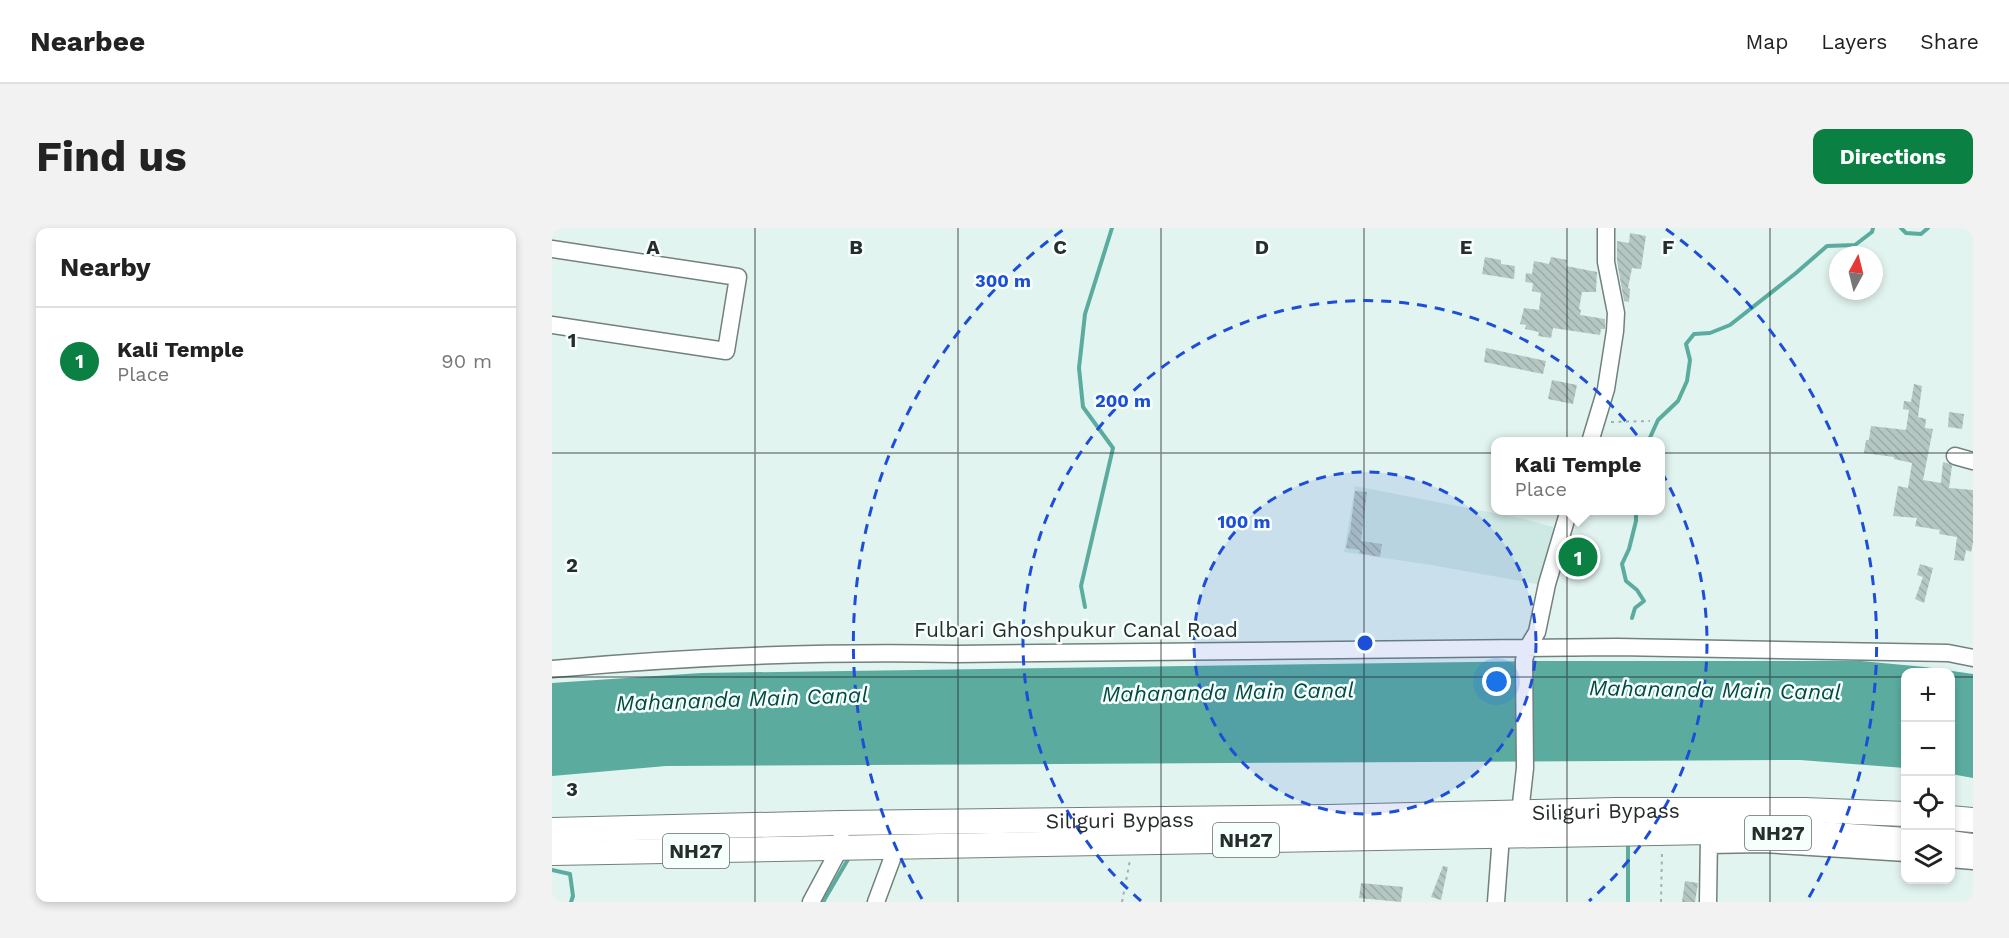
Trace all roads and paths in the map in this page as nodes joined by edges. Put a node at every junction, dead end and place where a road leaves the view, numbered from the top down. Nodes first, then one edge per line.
1 (1606, 228) edge
2 (552, 249) edge
3 (552, 325) edge
4 (1596, 420) junction
5 (1650, 421) dead end
6 (1591, 437) edge
7 (1955, 456) dead end
8 (1973, 460) edge
9 (1568, 515) edge
10 (1526, 653) junction
11 (1973, 658) edge
12 (552, 669) edge
13 (1520, 813) junction
14 (1901, 814) edge
15 (1955, 818) edge
16 (1973, 820) edge
17 (841, 822) junction
18 (1655, 825) junction
19 (1501, 836) junction
20 (554, 838) edge
21 (1709, 838) junction
22 (1901, 840) edge
23 (1955, 844) edge
24 (1973, 846) edge
25 (884, 847) junction
26 (840, 848) junction
27 (1901, 853) edge
28 (1955, 859) edge
29 (1973, 861) edge
30 (811, 902) edge
31 (876, 902) edge
32 (1496, 902) edge
33 (1661, 902) edge
34 (1708, 902) edge

1 - 4 street
2 - 3 street
4 - 5 path
4 - 6 street
7 - 8 street
9 - 10 street
10 - 11 street, Fulbari Ghoshpukur Canal Road
10 - 12 street, Fulbari Ghoshpukur Canal Road
10 - 13 street
13 - 17 highway, Siliguri Bypass / NH27
13 - 18 highway, Siliguri Bypass / NH27
13 - 19 street
14 - 18 highway, Siliguri Bypass / NH27
15 - 16 highway
17 - 20 highway, Siliguri Bypass / NH27
17 - 26 street
18 - 19 highway, NH27
18 - 21 highway, NH27
18 - 33 path
19 - 25 highway, NH27
19 - 32 street
20 - 26 highway, NH27
21 - 22 highway, NH27
21 - 27 street
21 - 34 street
23 - 24 highway
25 - 26 highway, NH27
25 - 31 street
26 - 30 street
28 - 29 street

